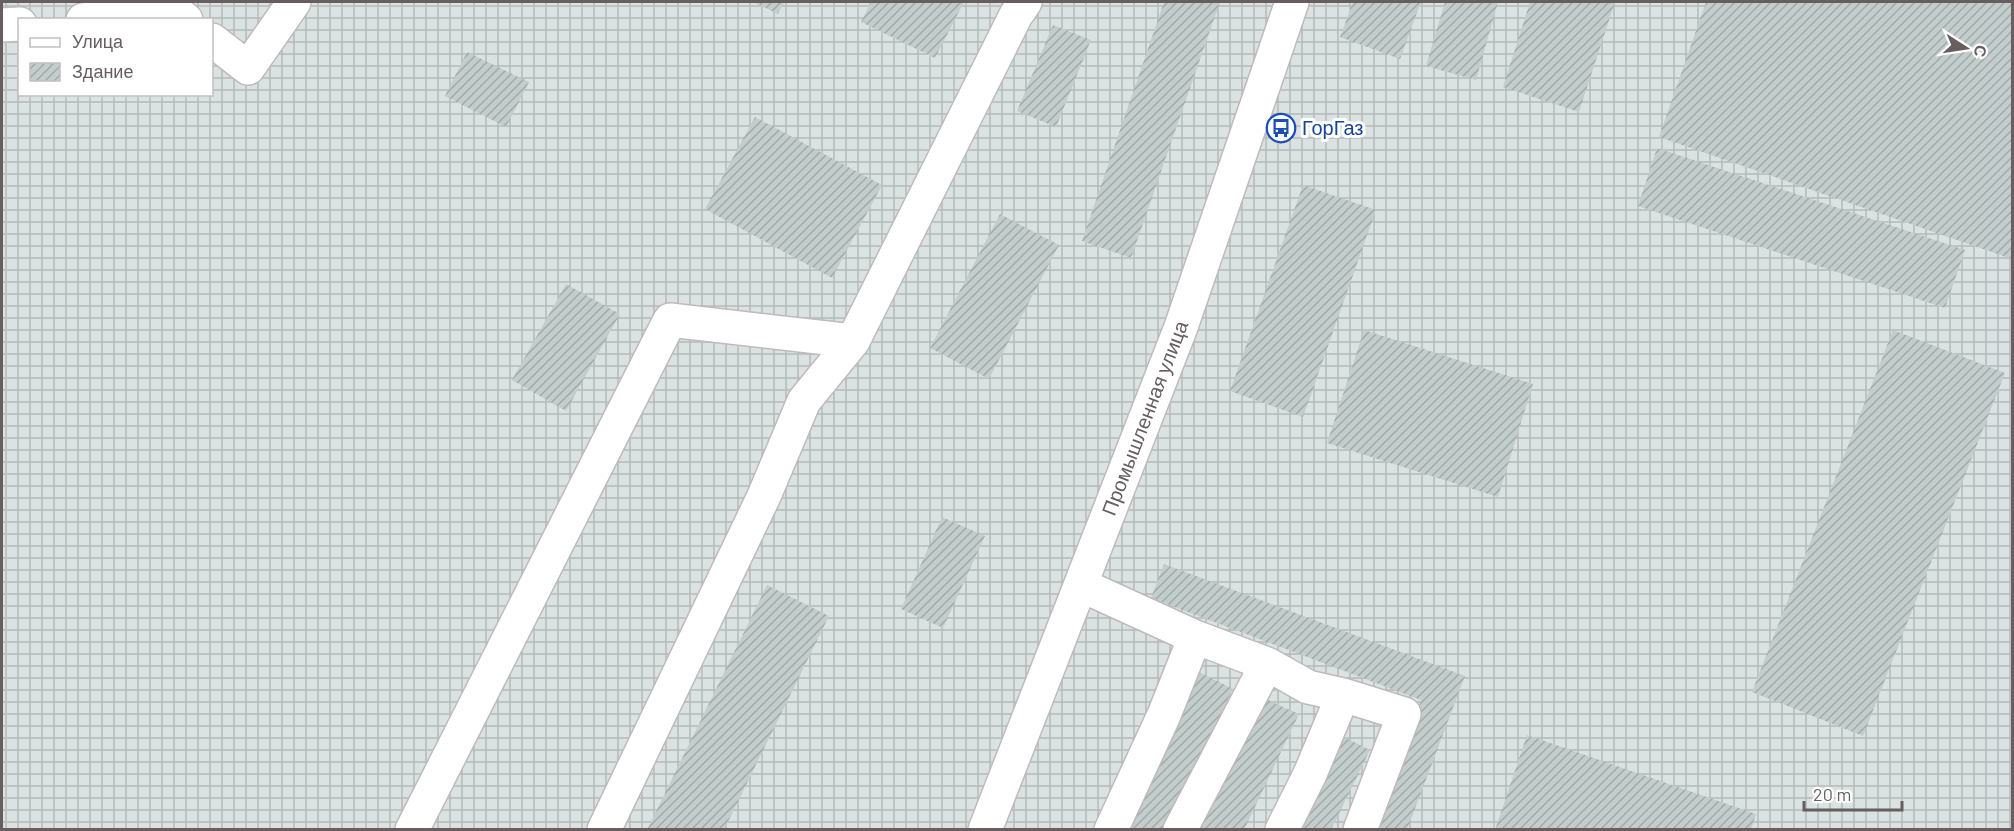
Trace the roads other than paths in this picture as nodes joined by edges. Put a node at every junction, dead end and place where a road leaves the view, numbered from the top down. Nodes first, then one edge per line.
1 (294, 2) edge
2 (1025, 2) edge
3 (1292, 2) edge
4 (101, 18) edge
5 (184, 18) edge
6 (18, 24) edge
7 (2, 25) edge
8 (213, 41) edge
9 (853, 340) junction
10 (1081, 585) junction
11 (1195, 637) junction
12 (1267, 664) junction
13 (1343, 695) junction
14 (412, 830) edge
15 (604, 830) edge
16 (985, 830) edge
17 (1111, 830) edge
18 (1180, 830) edge
19 (1282, 830) edge
20 (1360, 830) edge

1 - 8 street
2 - 9 street
3 - 10 street, Промышленная улица
4 - 5 street
6 - 7 street
9 - 14 street
9 - 15 street
10 - 11 street
10 - 16 street, Промышленная улица
11 - 12 street
11 - 17 street
12 - 13 street
12 - 18 street
13 - 19 street
13 - 20 street

